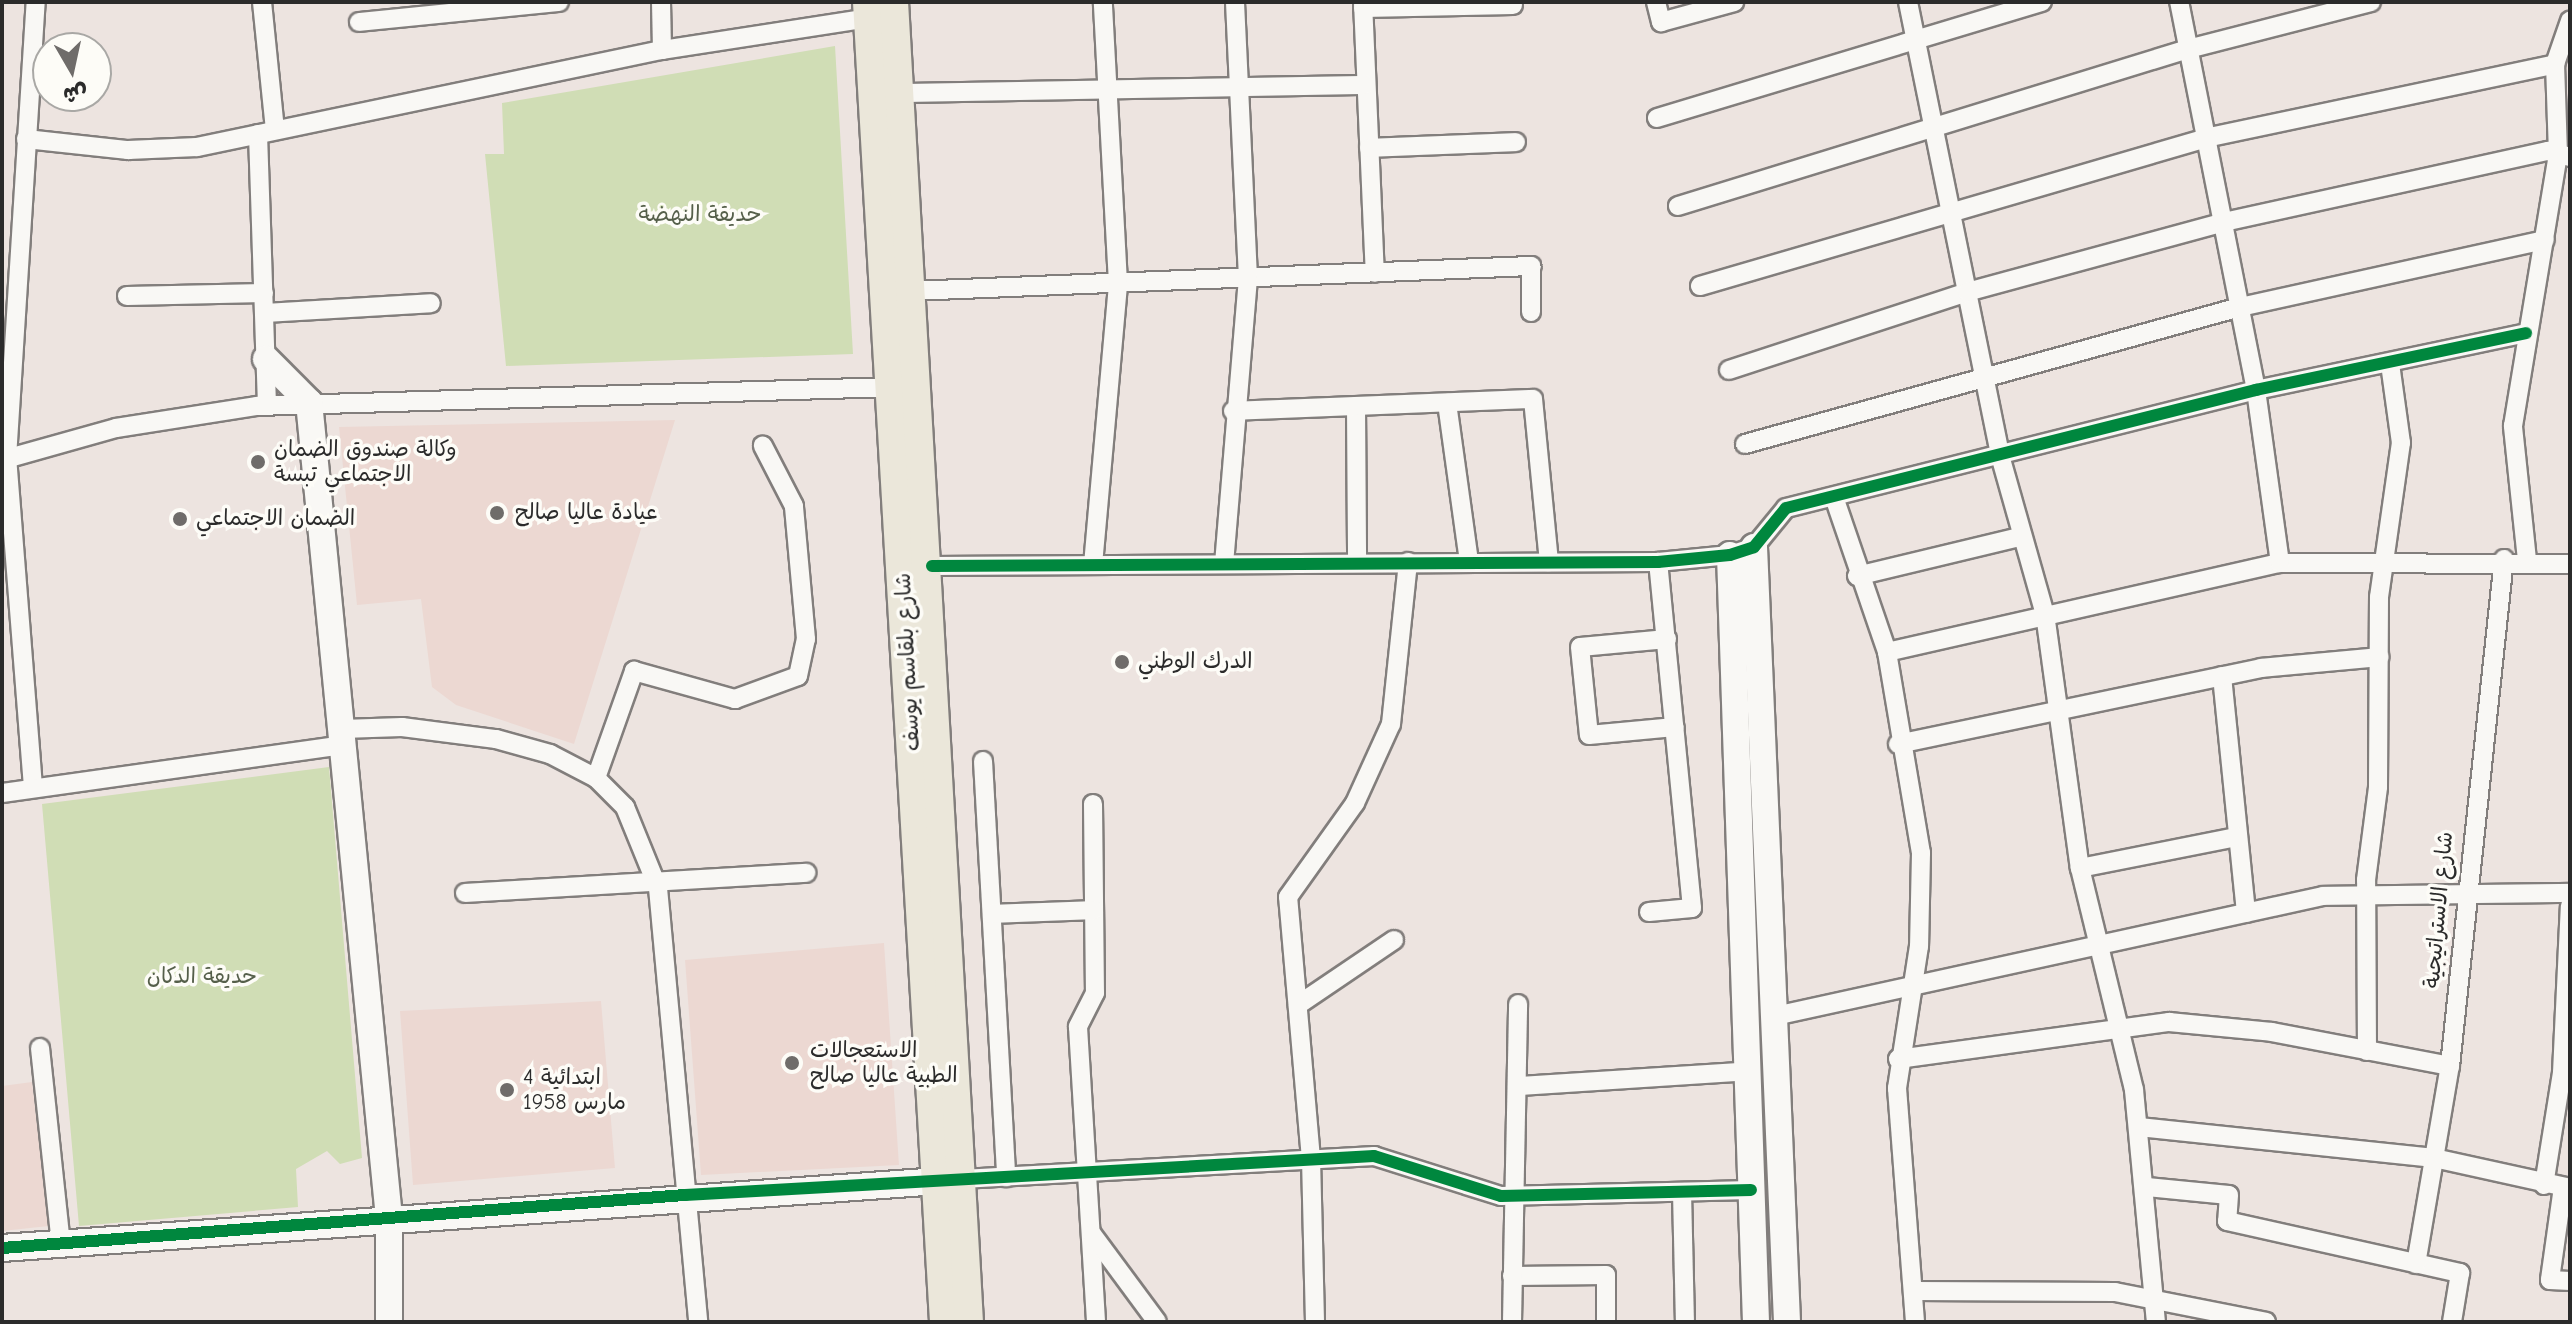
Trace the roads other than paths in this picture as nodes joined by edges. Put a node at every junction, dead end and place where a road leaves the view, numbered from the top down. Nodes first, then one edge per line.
1 (36, 2) edge
2 (262, 2) edge
3 (559, 2) edge
4 (661, 2) edge
5 (894, 2) edge
6 (1103, 2) edge
7 (1235, 2) edge
8 (1656, 2) edge
9 (1734, 2) edge
10 (1908, 2) edge
11 (2042, 2) edge
12 (2179, 2) edge
13 (2371, 2) edge
14 (1363, 5) edge
15 (1513, 5) dead end
16 (868, 10) edge
17 (2570, 21) edge
18 (359, 22) dead end
19 (1917, 40) junction
20 (2188, 49) junction
21 (662, 50) junction
22 (2555, 64) junction
23 (1239, 82) junction
24 (1106, 85) junction
25 (1366, 85) junction
26 (900, 93) junction
27 (1657, 118) dead end
28 (1933, 126) junction
29 (266, 131) junction
30 (2210, 137) junction
31 (26, 139) junction
32 (1516, 142) dead end
33 (1369, 148) junction
34 (2564, 156) edge
35 (1678, 206) dead end
36 (1950, 207) junction
37 (2224, 222) junction
38 (11, 240) edge
39 (2545, 240) junction
40 (1375, 273) junction
41 (1248, 278) junction
42 (1118, 283) junction
43 (1700, 286) dead end
44 (911, 291) junction
45 (1967, 292) junction
46 (264, 293) junction
47 (127, 296) dead end
48 (431, 303) dead end
49 (2240, 307) junction
50 (1531, 312) dead end
51 (265, 313) junction
52 (2526, 333) junction
53 (266, 359) junction
54 (2390, 364) junction
55 (1729, 370) dead end
56 (1984, 374) junction
57 (892, 387) junction
58 (2256, 390) junction
59 (309, 402) junction
60 (1447, 403) junction
61 (267, 406) junction
62 (1356, 406) junction
63 (1233, 411) junction
64 (1745, 444) dead end
65 (763, 446) dead end
66 (4, 459) edge
67 (2001, 459) junction
68 (1834, 497) junction
69 (2019, 537) junction
70 (1742, 551) junction
71 (2384, 558) junction
72 (2504, 559) junction
73 (2527, 560) junction
74 (1408, 562) junction
75 (1469, 562) junction
76 (1549, 562) junction
77 (1658, 562) junction
78 (1357, 563) junction
79 (2280, 563) junction
80 (1224, 564) junction
81 (2570, 564) edge
82 (1093, 565) junction
83 (932, 566) junction
84 (1857, 576) junction
85 (2045, 614) junction
86 (1667, 639) junction
87 (1887, 652) junction
88 (2379, 657) junction
89 (2222, 676) junction
90 (2056, 713) junction
91 (1675, 727) junction
92 (342, 737) junction
93 (1898, 744) junction
94 (983, 761) dead end
95 (596, 778) junction
96 (33, 787) junction
97 (2, 793) edge
98 (1093, 804) dead end
99 (2237, 837) junction
100 (2080, 868) junction
101 (806, 873) dead end
102 (658, 888) junction
103 (2366, 892) junction
104 (465, 893) dead end
105 (2464, 893) junction
106 (2570, 893) edge
107 (2570, 906) edge
108 (1094, 910) junction
109 (1649, 912) dead end
110 (2246, 913) junction
111 (992, 914) junction
112 (1394, 940) dead end
113 (2100, 944) junction
114 (1912, 987) junction
115 (1518, 1004) dead end
116 (1298, 1005) junction
117 (1775, 1016) junction
118 (2120, 1025) junction
119 (40, 1048) dead end
120 (2367, 1051) junction
121 (1898, 1059) junction
122 (2450, 1066) junction
123 (1750, 1071) junction
124 (2566, 1073) edge
125 (1521, 1086) junction
126 (2139, 1127) junction
127 (2434, 1158) junction
128 (1311, 1159) junction
129 (1085, 1171) junction
130 (1006, 1177) junction
131 (950, 1180) junction
132 (2544, 1185) junction
133 (2147, 1187) junction
134 (2566, 1188) edge
135 (1751, 1190) junction
136 (1682, 1192) junction
137 (685, 1195) junction
138 (1512, 1197) junction
139 (389, 1218) junction
140 (1091, 1232) junction
141 (61, 1243) junction
142 (2, 1248) edge
143 (2416, 1264) junction
144 (1512, 1276) junction
145 (2570, 1281) edge
146 (1915, 1291) junction
147 (2156, 1302) junction
148 (389, 1322) edge
149 (698, 1322) edge
150 (944, 1322) edge
151 (969, 1322) edge
152 (1096, 1322) edge
153 (1157, 1322) edge
154 (1315, 1322) edge
155 (1512, 1322) edge
156 (1606, 1322) edge
157 (1685, 1322) edge
158 (1756, 1322) edge
159 (1787, 1322) edge
160 (1915, 1322) edge
161 (2156, 1322) edge
162 (2266, 1322) edge
163 (2452, 1322) edge

1 - 31 street
2 - 29 street
3 - 18 street
4 - 21 street
5 - 26 main road, شارع بلقاسم يوسف
6 - 24 street
7 - 23 street
8 - 9 street
10 - 19 street
11 - 19 street
12 - 20 street
13 - 20 street
14 - 15 street
14 - 25 street
16 - 21 street
16 - 57 main road, شارع بلقاسم يوسف
17 - 22 street
19 - 27 street
19 - 28 street
20 - 28 street
20 - 30 street
21 - 29 street
22 - 30 street
22 - 34 street
23 - 24 street
23 - 25 street
23 - 41 street
24 - 26 street
24 - 42 street
25 - 33 street
26 - 44 main road, شارع بلقاسم يوسف
28 - 35 street
28 - 36 street
29 - 31 street
29 - 46 street
30 - 36 street
30 - 37 street
31 - 38 street
32 - 33 street
33 - 40 street
34 - 37 street
34 - 39 street
36 - 43 street
36 - 45 street
37 - 45 street
37 - 49 street
38 - 66 street
39 - 49 street
39 - 52 street
40 - 41 street
40 - 50 street
41 - 42 street
41 - 63 street
42 - 44 street
42 - 82 street
44 - 83 main road, شارع بلقاسم يوسف
45 - 55 street
45 - 56 street
46 - 47 street
46 - 51 street
48 - 51 street
49 - 56 street
49 - 58 street
51 - 53 street
52 - 54 street
52 - 73 street
53 - 59 street
53 - 61 street
54 - 58 street
54 - 71 street
56 - 64 street
56 - 67 street
57 - 59 street
57 - 131 main road, شارع بلقاسم يوسف
58 - 67 street
58 - 79 street
59 - 61 street
59 - 92 street
60 - 62 street
60 - 75 street
60 - 76 street
61 - 66 street
62 - 63 street
62 - 78 street
63 - 80 street
65 - 95 street
66 - 96 street
67 - 68 street
67 - 69 street
68 - 70 street
68 - 84 street
69 - 84 street
69 - 85 street
70 - 77 street
70 - 117 street
70 - 123 street
71 - 72 street
71 - 79 street
71 - 88 street
72 - 73 street
72 - 105 street, شارع الاستراتيجية
73 - 81 street
74 - 75 street
74 - 78 street
74 - 116 street
75 - 76 street
76 - 77 street
77 - 86 street
78 - 80 street
79 - 85 street
80 - 82 street
82 - 83 street
83 - 131 main road, شارع بلقاسم يوسف
84 - 87 street
85 - 87 street
85 - 90 street
86 - 91 street
86 - 91 street
87 - 93 street
88 - 89 street
88 - 103 street
89 - 90 street
89 - 99 street
90 - 93 street
90 - 100 street
91 - 109 street
92 - 95 street
92 - 96 street
92 - 139 street
93 - 114 street
94 - 111 street
95 - 102 street
96 - 97 street
98 - 108 street
99 - 100 street
99 - 110 street
100 - 113 street
101 - 102 street
102 - 104 street
102 - 137 street
103 - 105 street
103 - 110 street
103 - 120 street
105 - 106 street
105 - 122 street, شارع الاستراتيجية
107 - 124 street
108 - 111 street
108 - 129 street
110 - 113 street
111 - 130 street
112 - 116 street
113 - 114 street
113 - 118 street
114 - 117 street
114 - 121 street
115 - 125 street
116 - 128 street
117 - 159 street
118 - 120 street
118 - 121 street
118 - 126 street
119 - 141 street
120 - 122 street
121 - 146 street
122 - 127 street, شارع الاستراتيجية
123 - 125 street
123 - 135 street
124 - 132 street
125 - 138 street
126 - 127 street
126 - 133 street
127 - 132 street
127 - 143 street, شارع الاستراتيجية
128 - 129 street
128 - 138 street
128 - 154 street
129 - 130 street
129 - 140 street
130 - 131 street
131 - 137 street
131 - 150 main road, شارع بلقاسم يوسف
131 - 151 main road, شارع بلقاسم يوسف
132 - 134 street
133 - 143 street
133 - 147 street
134 - 145 street
135 - 136 street
135 - 158 street
136 - 138 street
136 - 157 street
137 - 139 street
137 - 149 street
138 - 144 street
139 - 141 street
139 - 148 street
140 - 152 street
140 - 153 street
141 - 142 street
143 - 163 street
144 - 155 street
144 - 156 street
146 - 147 street
146 - 160 street
147 - 161 street
147 - 162 street

